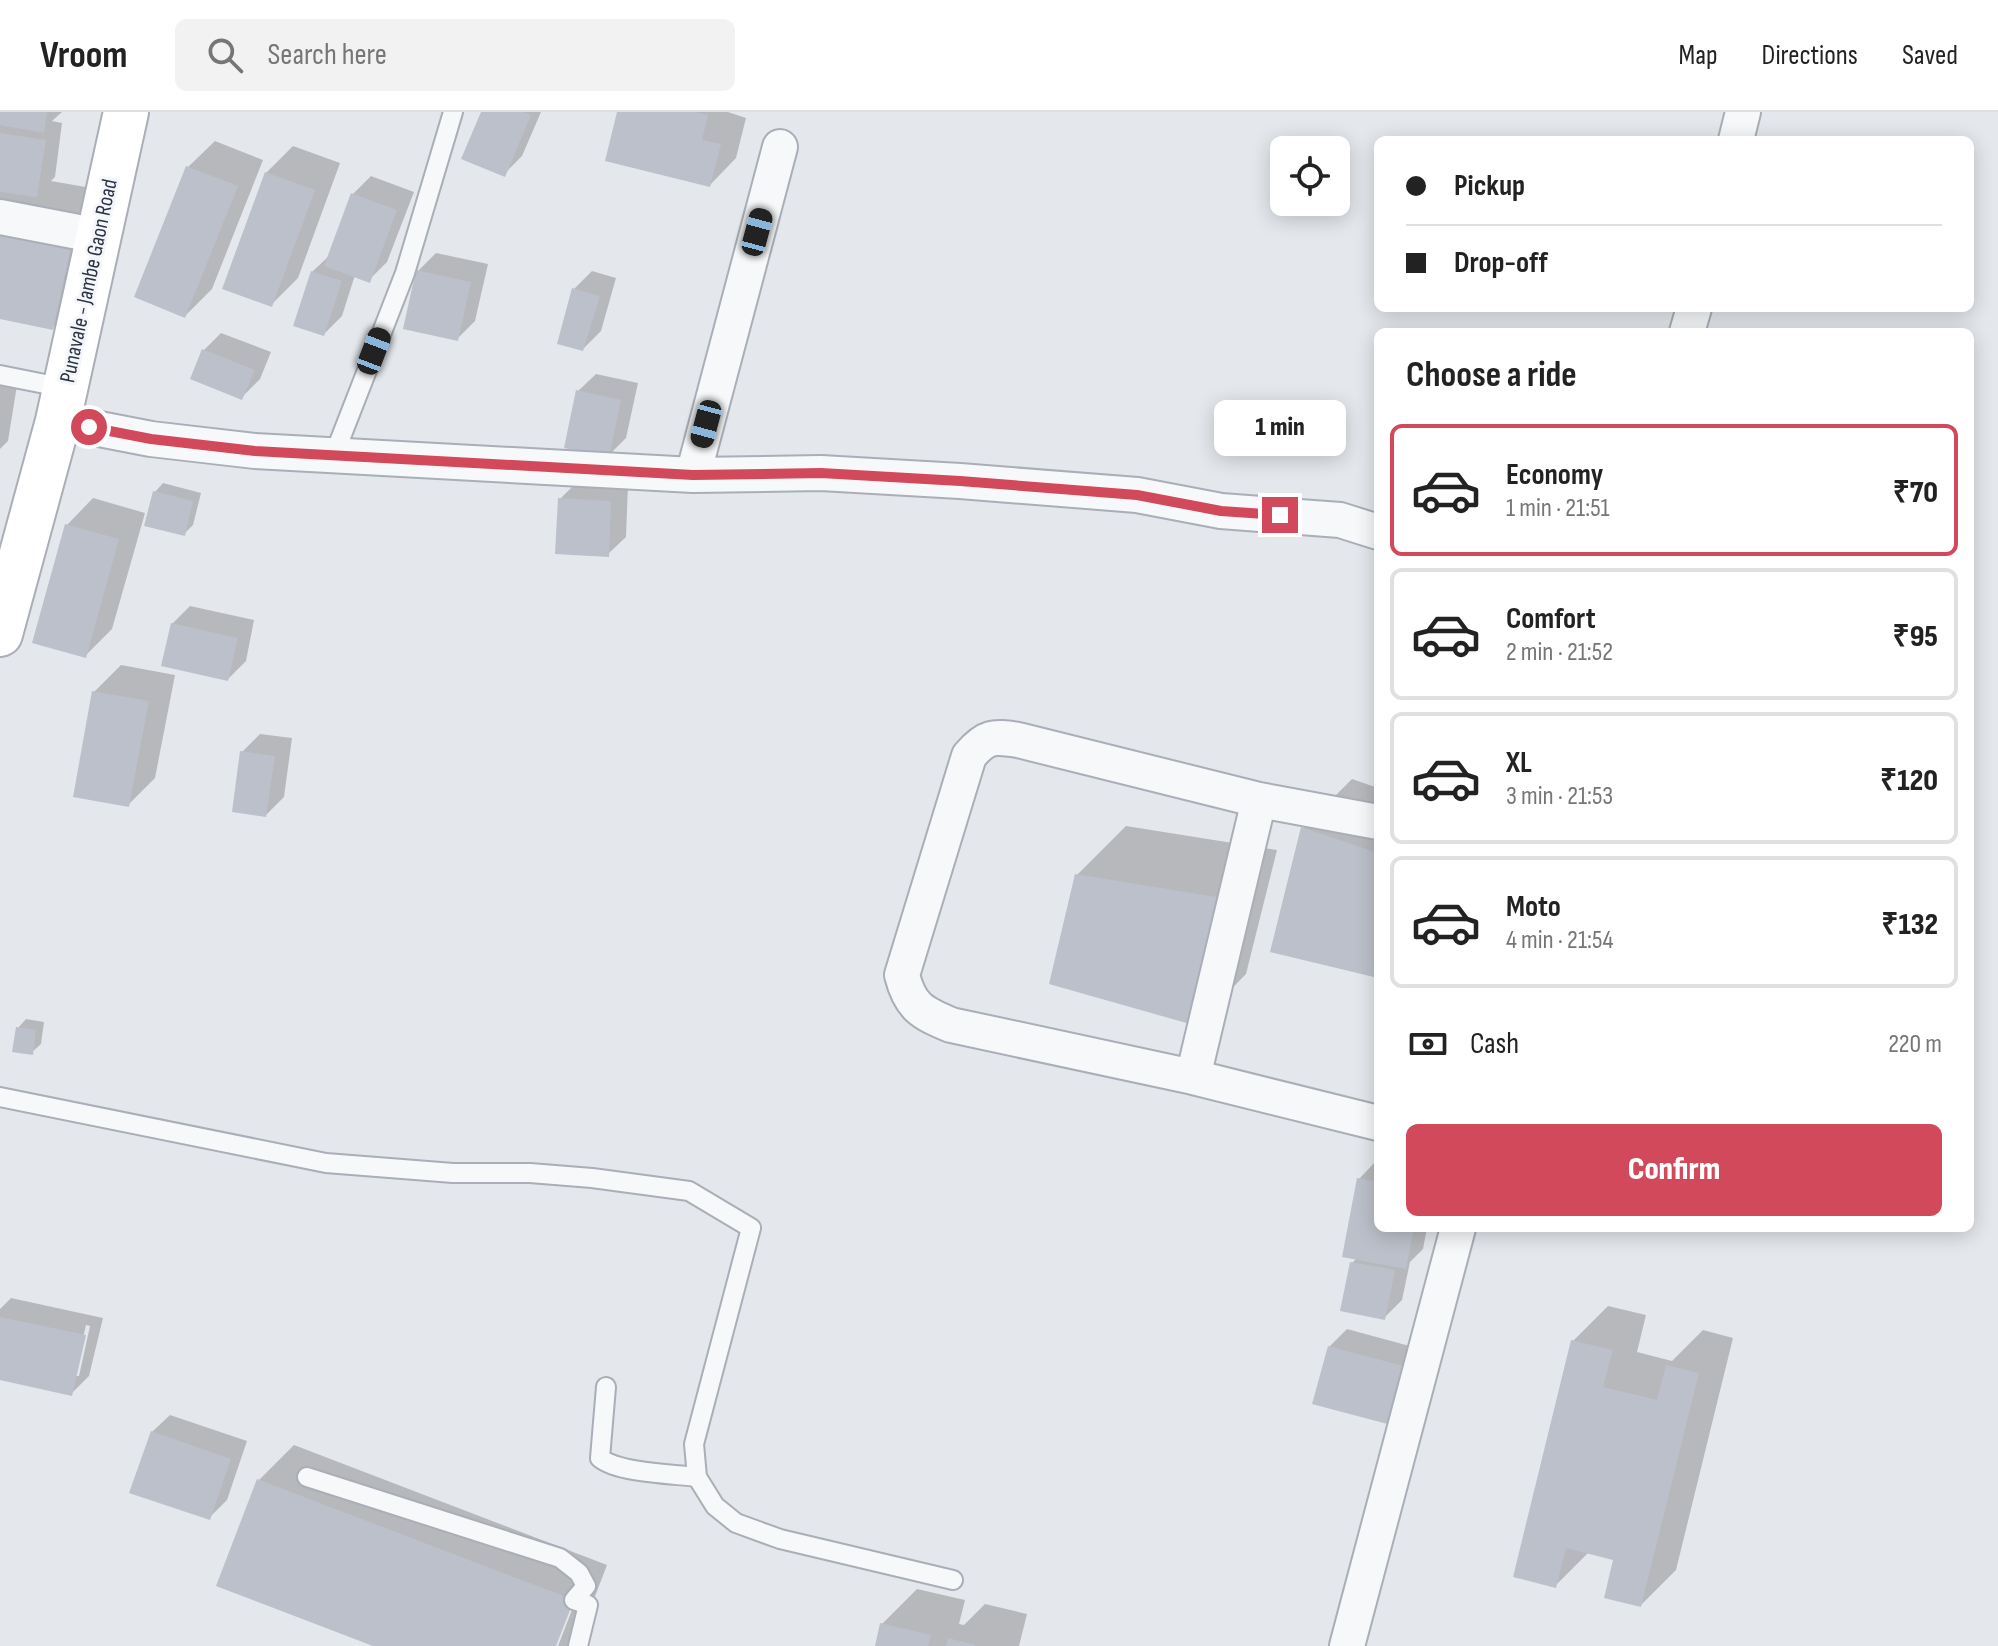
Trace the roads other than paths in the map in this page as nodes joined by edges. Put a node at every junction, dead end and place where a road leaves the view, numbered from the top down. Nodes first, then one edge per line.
1 (126, 112) edge
2 (453, 112) edge
3 (1743, 112) edge
4 (1737, 136) edge
5 (780, 147) dead end
6 (0, 217) edge
7 (99, 236) junction
8 (0, 375) edge
9 (62, 404) junction
10 (334, 455) junction
11 (693, 475) junction
12 (1374, 531) edge
13 (0, 634) edge
14 (1259, 800) junction
15 (1374, 821) edge
16 (1193, 1077) junction
17 (0, 1097) edge
18 (1374, 1122) edge
19 (1457, 1232) edge
20 (606, 1387) dead end
21 (307, 1477) dead end
22 (697, 1477) junction
23 (953, 1580) dead end
24 (578, 1646) edge
25 (1347, 1646) edge

1 - 7 street, Punavale - Jambe Gaon Road
2 - 10 lane
3 - 4 street
5 - 11 street
6 - 7 street
7 - 9 street, Punavale - Jambe Gaon Road
8 - 9 lane
9 - 10 street
9 - 13 street, Punavale - Jambe Gaon Road
10 - 11 street
11 - 12 street
14 - 15 street
14 - 16 street
14 - 16 street
16 - 18 street
17 - 22 lane
19 - 25 street
20 - 22 lane
21 - 24 lane
22 - 23 lane

